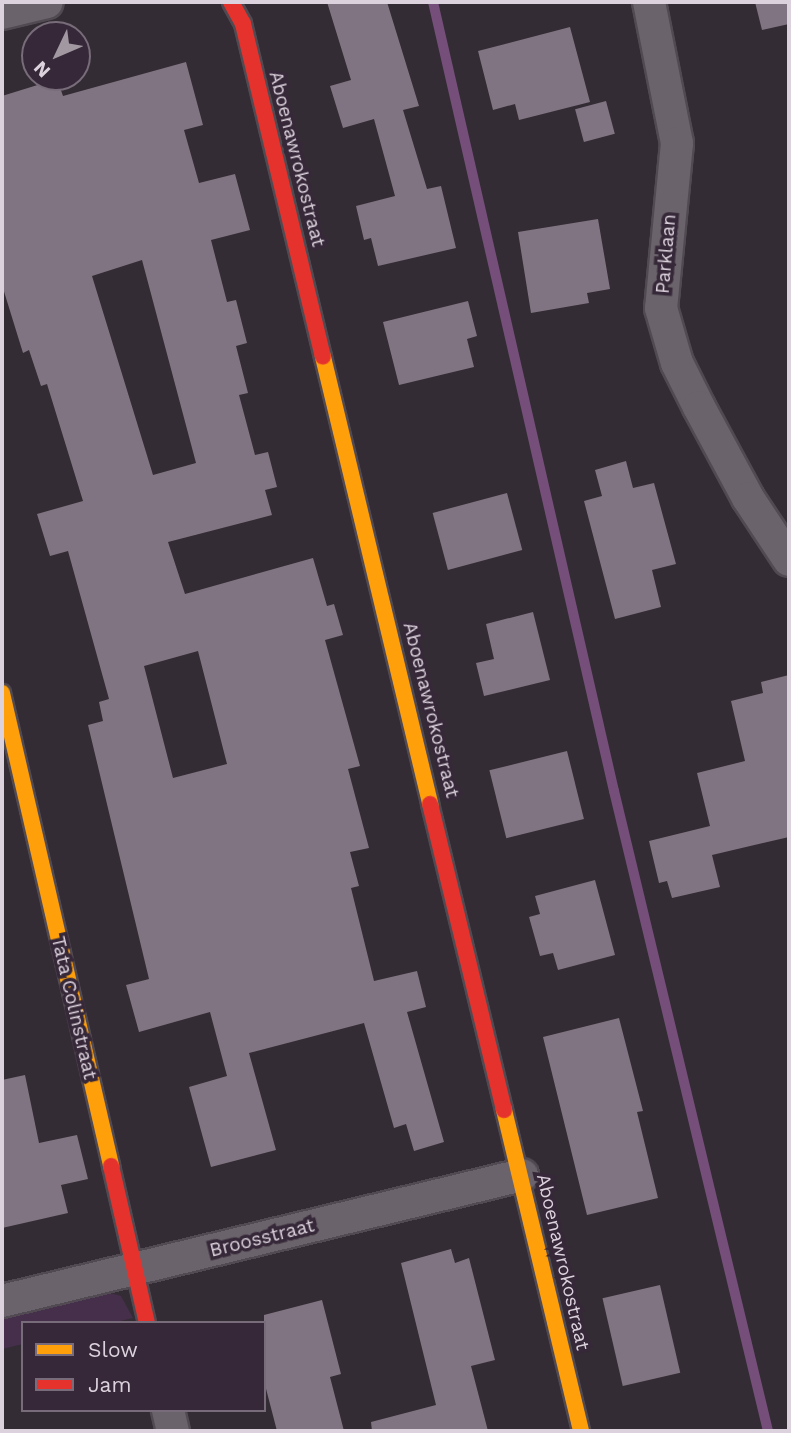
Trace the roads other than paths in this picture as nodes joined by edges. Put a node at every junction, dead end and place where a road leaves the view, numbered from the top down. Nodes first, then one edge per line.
1 (47, 2) edge
2 (231, 2) edge
3 (649, 2) edge
4 (2, 13) edge
5 (789, 560) edge
6 (2, 693) edge
7 (522, 1175) junction
8 (135, 1270) junction
9 (2, 1301) edge
10 (147, 1321) edge
11 (168, 1412) edge
12 (173, 1431) edge
13 (581, 1431) edge

1 - 4 street
2 - 7 street, Aboenawrokostraat
3 - 5 street, Parklaan
6 - 8 street, Tata Colinstraat
7 - 8 street, Broosstraat
7 - 13 street, Aboenawrokostraat
8 - 9 street, Broosstraat
8 - 10 street, Tata Colinstraat
11 - 12 street

